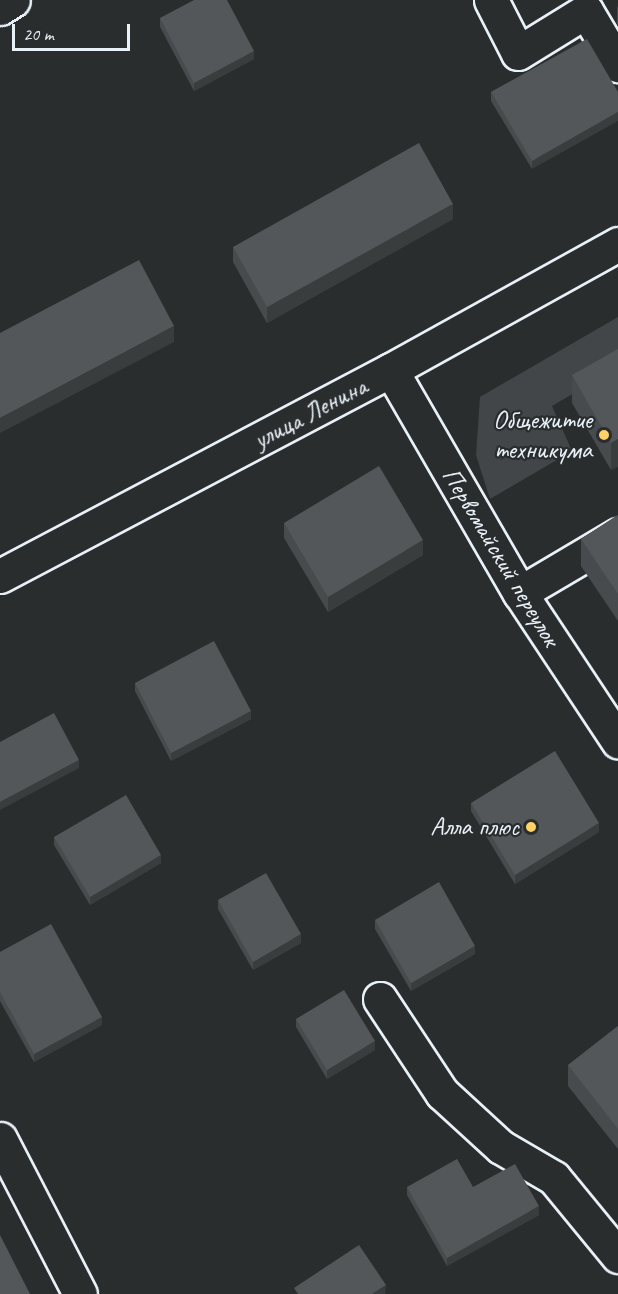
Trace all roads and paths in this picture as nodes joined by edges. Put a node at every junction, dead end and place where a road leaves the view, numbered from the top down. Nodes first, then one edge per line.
1 (13, 0) edge
2 (490, 0) edge
3 (0, 8) edge
4 (618, 65) edge
5 (618, 244) edge
6 (391, 370) junction
7 (618, 535) edge
8 (0, 576) edge
9 (520, 593) junction
10 (618, 741) edge
11 (380, 999) dead end
12 (0, 1139) edge
13 (618, 1256) edge
14 (80, 1294) edge

1 - 3 main road
2 - 4 main road
5 - 6 main road, улица Ленина
6 - 8 main road, улица Ленина
6 - 9 main road, Первомайский переулок
7 - 9 main road
9 - 10 main road, Первомайский переулок
11 - 13 main road
12 - 14 main road

